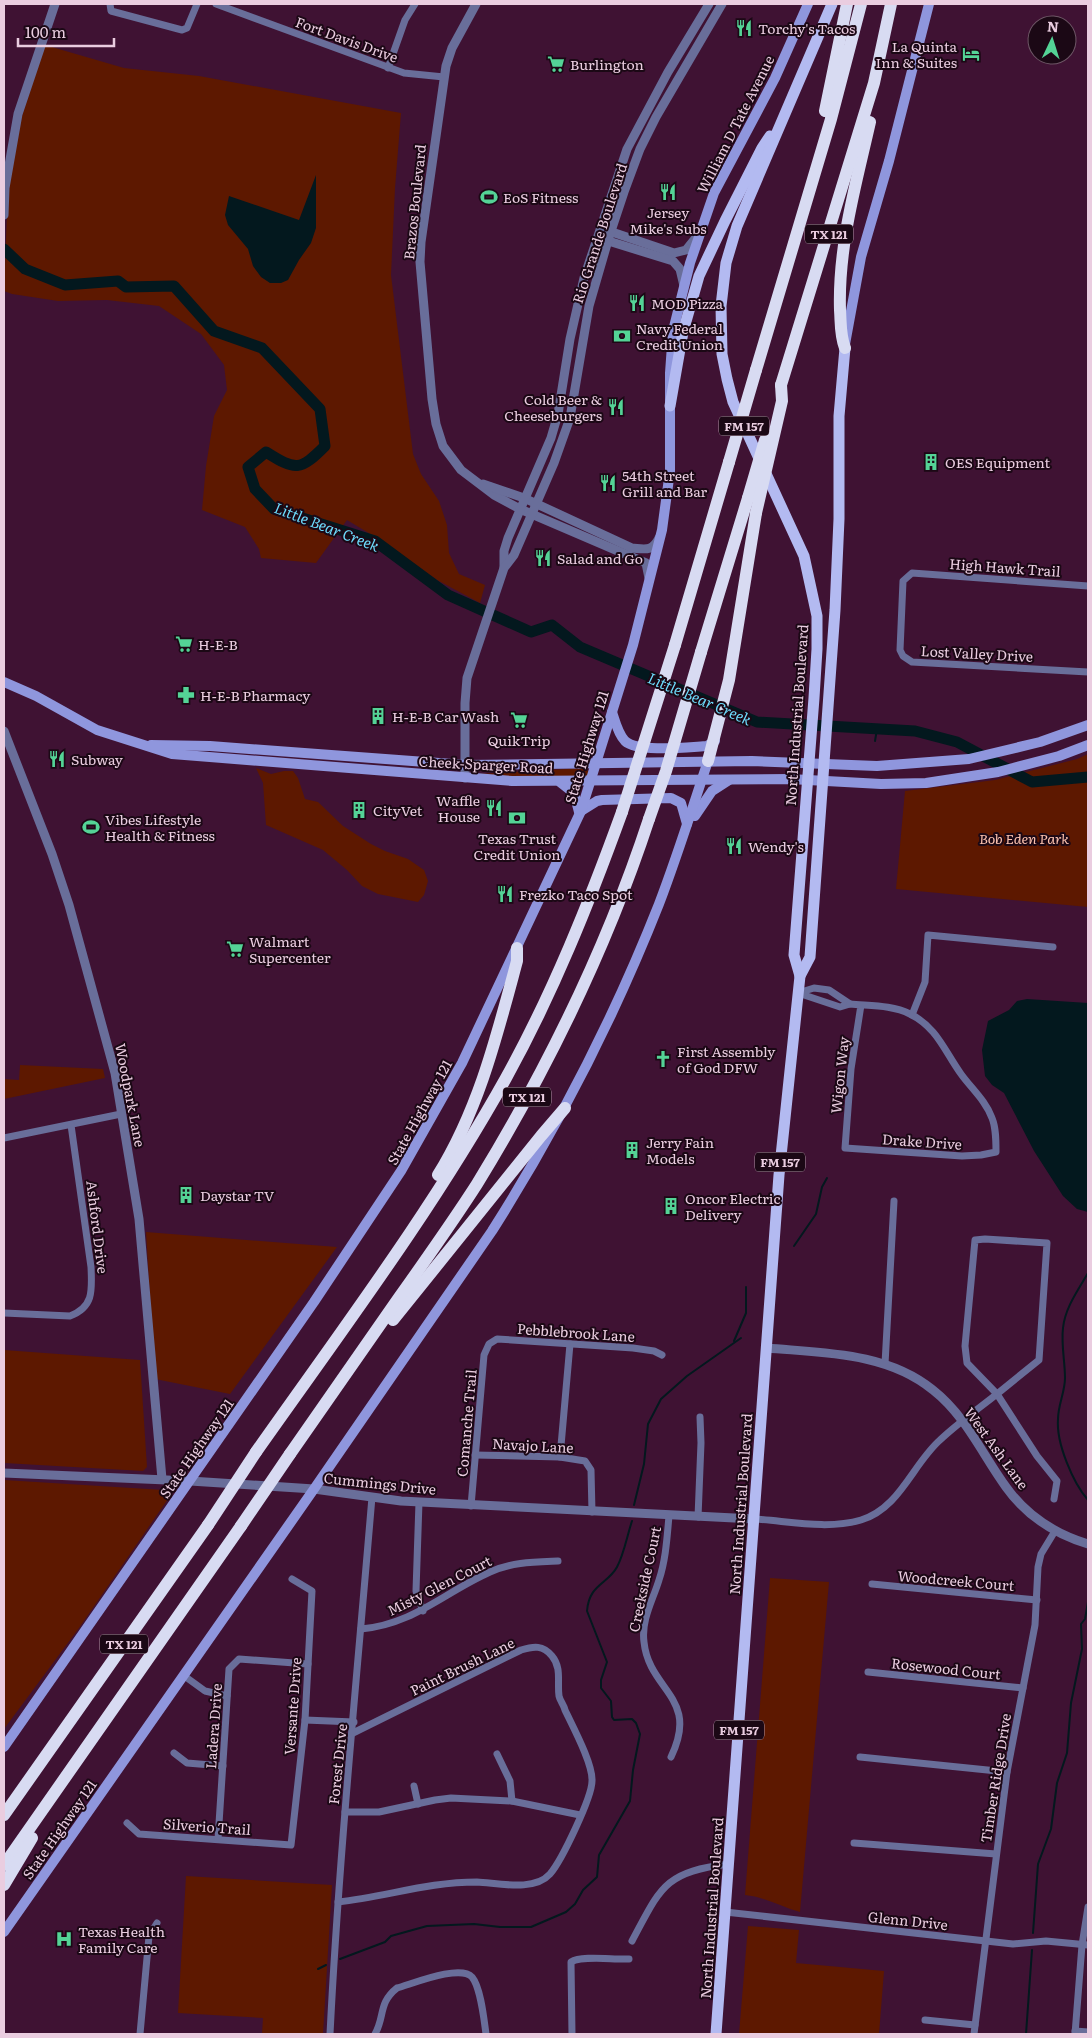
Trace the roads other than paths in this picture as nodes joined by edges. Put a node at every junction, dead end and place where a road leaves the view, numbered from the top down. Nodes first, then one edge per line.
1 (56, 4) edge
2 (197, 4) edge
3 (216, 4) edge
4 (415, 4) edge
5 (476, 4) edge
6 (709, 4) edge
7 (722, 4) edge
8 (808, 4) edge
9 (832, 4) edge
10 (847, 4) edge
11 (861, 4) edge
12 (892, 4) edge
13 (929, 4) edge
14 (110, 5) edge
15 (694, 31) junction
16 (704, 37) junction
17 (388, 68) junction
18 (444, 77) junction
19 (874, 83) junction
20 (785, 114) junction
21 (804, 210) junction
22 (4, 215) edge
23 (600, 228) junction
24 (611, 231) junction
25 (700, 233) junction
26 (597, 237) junction
27 (607, 241) junction
28 (684, 286) junction
29 (845, 348) junction
30 (781, 385) junction
31 (670, 406) junction
32 (481, 483) junction
33 (524, 498) junction
34 (536, 503) junction
35 (520, 509) junction
36 (531, 514) junction
37 (662, 530) junction
38 (591, 535) junction
39 (504, 568) junction
40 (920, 574) joint
41 (650, 583) junction
42 (1088, 586) edge
43 (1088, 672) edge
44 (4, 682) edge
45 (612, 712) junction
46 (1088, 725) edge
47 (4, 731) edge
48 (716, 736) junction
49 (1088, 745) edge
50 (150, 746) junction
51 (232, 748) junction
52 (305, 753) junction
53 (232, 760) junction
54 (708, 761) junction
55 (809, 763) junction
56 (596, 764) junction
57 (824, 764) junction
58 (918, 764) junction
59 (466, 765) junction
60 (304, 766) junction
61 (465, 778) junction
62 (730, 779) junction
63 (702, 780) junction
64 (808, 780) junction
65 (559, 781) junction
66 (591, 781) junction
67 (823, 781) junction
68 (918, 783) junction
69 (580, 815) junction
70 (687, 827) junction
71 (1053, 947) dead end
72 (517, 948) junction
73 (800, 976) junction
74 (798, 993) junction
75 (833, 993) junction
76 (827, 1003) junction
77 (850, 1004) junction
78 (860, 1005) junction
79 (912, 1015) junction
80 (565, 1108) junction
81 (121, 1114) junction
82 (71, 1125) junction
83 (4, 1138) edge
84 (845, 1148) joint
85 (894, 1201) dead end
86 (4, 1313) edge
87 (351, 1317) junction
88 (490, 1344) joint
89 (570, 1344) junction
90 (767, 1348) junction
91 (362, 1351) junction
92 (662, 1355) dead end
93 (885, 1364) junction
94 (997, 1394) junction
95 (700, 1417) dead end
96 (963, 1421) junction
97 (475, 1455) junction
98 (560, 1457) junction
99 (4, 1473) edge
100 (162, 1479) junction
101 (190, 1481) junction
102 (314, 1490) junction
103 (372, 1496) junction
104 (1054, 1499) dead end
105 (418, 1502) junction
106 (471, 1506) junction
107 (592, 1512) junction
108 (670, 1516) junction
109 (698, 1517) junction
110 (754, 1520) junction
111 (1055, 1530) junction
112 (1088, 1544) edge
113 (558, 1561) dead end
114 (292, 1579) dead end
115 (872, 1584) dead end
116 (1037, 1600) junction
117 (422, 1610) junction
118 (361, 1629) junction
119 (308, 1664) junction
120 (868, 1672) dead end
121 (183, 1675) junction
122 (1023, 1688) junction
123 (227, 1696) junction
124 (305, 1720) junction
125 (354, 1722) junction
126 (353, 1733) junction
127 (4, 1747) edge
128 (174, 1753) dead end
129 (497, 1754) dead end
130 (672, 1756) dead end
131 (860, 1756) dead end
132 (40, 1764) junction
133 (223, 1766) junction
134 (1007, 1772) junction
135 (414, 1786) dead end
136 (58, 1789) junction
137 (512, 1801) junction
138 (4, 1802) edge
139 (418, 1804) junction
140 (344, 1812) junction
141 (4, 1815) edge
142 (580, 1815) junction
143 (127, 1823) dead end
144 (218, 1839) junction
145 (854, 1843) dead end
146 (291, 1844) joint
147 (996, 1854) junction
148 (729, 1864) junction
149 (4, 1865) edge
150 (4, 1885) edge
151 (338, 1902) junction
152 (1088, 1907) edge
153 (725, 1912) junction
154 (157, 1923) dead end
155 (4, 1932) edge
156 (632, 1940) dead end
157 (986, 1941) junction
158 (1085, 1945) edge
159 (628, 1960) dead end
160 (925, 2020) dead end
161 (975, 2025) junction
162 (1075, 2032) edge
163 (1088, 2032) edge
164 (140, 2034) edge
165 (330, 2034) edge
166 (375, 2034) edge
167 (486, 2034) edge
168 (572, 2034) edge
169 (716, 2034) edge
170 (974, 2034) edge

1 - 22 street
2 - 14 street
3 - 17 street, Fort Davis Drive
4 - 17 street
5 - 18 street, Brazos Boulevard
6 - 15 street, Rio Grande Boulevard
7 - 16 street, Rio Grande Boulevard
8 - 25 main road, William D Tate Avenue
9 - 20 main road, FM 157
10 - 21 highway
11 - 21 highway, TX 121
12 - 19 highway, TX 121
13 - 29 main road
15 - 16 street
15 - 23 street, Rio Grande Boulevard
16 - 24 street, Rio Grande Boulevard
17 - 18 street, Fort Davis Drive
18 - 32 street, Brazos Boulevard
19 - 29 highway, FM 157
19 - 30 highway, TX 121
20 - 31 main road
20 - 55 main road, North Industrial Boulevard / FM 157
21 - 87 highway, TX 121, bridge
23 - 24 street
23 - 26 street, Rio Grande Boulevard
24 - 25 street
24 - 27 street, Rio Grande Boulevard
25 - 28 main road, William D Tate Avenue
26 - 27 street
26 - 33 street, Rio Grande Boulevard
27 - 28 street
27 - 34 street, Rio Grande Boulevard
28 - 31 main road, William D Tate Avenue
29 - 57 main road, North Industrial Boulevard / FM 157
30 - 48 highway, bridge
30 - 91 highway, TX 121, bridge
31 - 37 main road, State Highway 121
32 - 33 street, Brazos Boulevard
32 - 35 street, Brazos Boulevard
33 - 34 street, Brazos Boulevard
33 - 35 street, Rio Grande Boulevard
34 - 36 street, Rio Grande Boulevard
34 - 38 street, Brazos Boulevard
35 - 36 street, Brazos Boulevard
35 - 39 street, Rio Grande Boulevard
36 - 38 street, Brazos Boulevard
36 - 39 street, Rio Grande Boulevard
37 - 38 street, Brazos Boulevard
37 - 41 main road, State Highway 121
38 - 41 street, Brazos Boulevard
39 - 59 street, Rio Grande Boulevard
40 - 42 street, High Hawk Trail
40 - 43 street, Lost Valley Drive
41 - 45 main road, State Highway 121
44 - 50 main road, Cheek-Sparger Road
45 - 48 main road
45 - 56 main road, State Highway 121
46 - 58 main road, Cheek-Sparger Road
47 - 81 street, Woodpark Lane
48 - 54 highway
49 - 68 main road, Cheek-Sparger Road
50 - 51 main road, Cheek-Sparger Road
50 - 53 main road, Cheek-Sparger Road
51 - 52 main road, Cheek-Sparger Road
51 - 53 main road
52 - 59 main road, Cheek-Sparger Road
52 - 60 main road
53 - 60 main road, Cheek-Sparger Road
54 - 55 main road, Cheek-Sparger Road
54 - 56 main road, Cheek-Sparger Road
54 - 63 main road, State Highway 121
55 - 57 main road, Cheek-Sparger Road
55 - 64 main road, North Industrial Boulevard / FM 157
56 - 59 main road, Cheek-Sparger Road
56 - 66 main road, State Highway 121
57 - 58 main road, Cheek-Sparger Road
57 - 67 main road, North Industrial Boulevard / FM 157
58 - 68 main road
59 - 61 street, Rio Grande Boulevard
60 - 61 main road, Cheek-Sparger Road
61 - 65 main road, Cheek-Sparger Road
62 - 63 main road, Cheek-Sparger Road
62 - 64 main road, Cheek-Sparger Road
62 - 70 main road
63 - 66 main road, Cheek-Sparger Road
63 - 70 main road, State Highway 121
64 - 67 main road, Cheek-Sparger Road
64 - 73 main road, North Industrial Boulevard / FM 157
65 - 66 main road, Cheek-Sparger Road
65 - 69 main road
66 - 69 main road, State Highway 121
67 - 68 main road, Cheek-Sparger Road
67 - 73 main road, North Industrial Boulevard / FM 157
69 - 70 main road
69 - 72 main road, State Highway 121
70 - 80 main road, State Highway 121
71 - 79 street
72 - 87 highway
72 - 101 main road, State Highway 121
73 - 74 main road, North Industrial Boulevard / FM 157
74 - 75 street
74 - 76 street
74 - 90 main road, North Industrial Boulevard / FM 157
75 - 76 street
75 - 77 street
76 - 77 street
77 - 78 street
78 - 79 street
78 - 84 street, Wigon Way
79 - 84 street, Drake Drive
80 - 91 highway
80 - 102 main road, State Highway 121
81 - 82 street
81 - 100 street, Woodpark Lane
82 - 83 street
82 - 86 street, Ashford Drive
85 - 93 street
87 - 132 highway, TX 121, bridge
88 - 89 street, Pebblebrook Lane
88 - 97 street, Comanche Trail
89 - 92 street, Pebblebrook Lane
89 - 98 street
90 - 93 street, West Ash Lane
90 - 110 main road, North Industrial Boulevard / FM 157
91 - 136 highway, TX 121, bridge
93 - 96 street, West Ash Lane
94 - 94 street
94 - 96 street
94 - 104 street
95 - 109 street
96 - 110 street
96 - 111 street, West Ash Lane
97 - 98 street, Navajo Lane
97 - 106 street, Comanche Trail
98 - 107 street, Navajo Lane
99 - 100 street, Cummings Drive
100 - 101 street, Cummings Drive
101 - 102 street, Cummings Drive
101 - 127 main road, State Highway 121
102 - 103 street, Cummings Drive
102 - 121 main road, State Highway 121
103 - 105 street, Cummings Drive
103 - 118 street, Forest Drive
105 - 106 street, Cummings Drive
105 - 117 street
106 - 107 street, Cummings Drive
107 - 108 street, Cummings Drive
108 - 109 street, Cummings Drive
108 - 130 street, Creekside Court
109 - 110 street, Cummings Drive
110 - 148 main road, North Industrial Boulevard / FM 157
111 - 112 street, West Ash Lane
111 - 116 street, Timber Ridge Drive
113 - 117 street, Misty Glen Court
114 - 119 street, Versante Drive
115 - 116 street, Woodcreek Court
116 - 122 street, Timber Ridge Drive
117 - 118 street, Misty Glen Court
118 - 125 street, Forest Drive
119 - 123 street, Ladera Drive
119 - 124 street, Versante Drive
120 - 122 street, Rosewood Court
121 - 123 street
121 - 155 main road, State Highway 121
122 - 134 street, Timber Ridge Drive
123 - 133 street, Ladera Drive
124 - 125 street
124 - 146 street, Versante Drive
125 - 126 street, Forest Drive
126 - 140 street, Forest Drive
126 - 142 street, Paint Brush Lane
128 - 133 street
129 - 137 street
131 - 134 street
132 - 138 highway
132 - 141 highway, TX 121
133 - 144 street, Ladera Drive
134 - 147 street, Timber Ridge Drive
135 - 139 street
136 - 149 highway, TX 121
136 - 150 highway
137 - 139 street
137 - 142 street
139 - 140 street
140 - 151 street, Forest Drive
142 - 151 street, Paint Brush Lane
143 - 144 street, Silverio Trail
144 - 146 street, Silverio Trail
145 - 147 street
147 - 157 street, Timber Ridge Drive
148 - 153 main road, North Industrial Boulevard / FM 157
148 - 156 street
151 - 165 street, Forest Drive
152 - 158 street
153 - 157 street, Glenn Drive
153 - 169 main road, North Industrial Boulevard / FM 157
154 - 164 street
157 - 158 street, Glenn Drive
157 - 161 street, Timber Ridge Drive
158 - 162 street
159 - 168 street
160 - 161 street
161 - 170 street, Timber Ridge Drive
162 - 163 street
166 - 167 street

